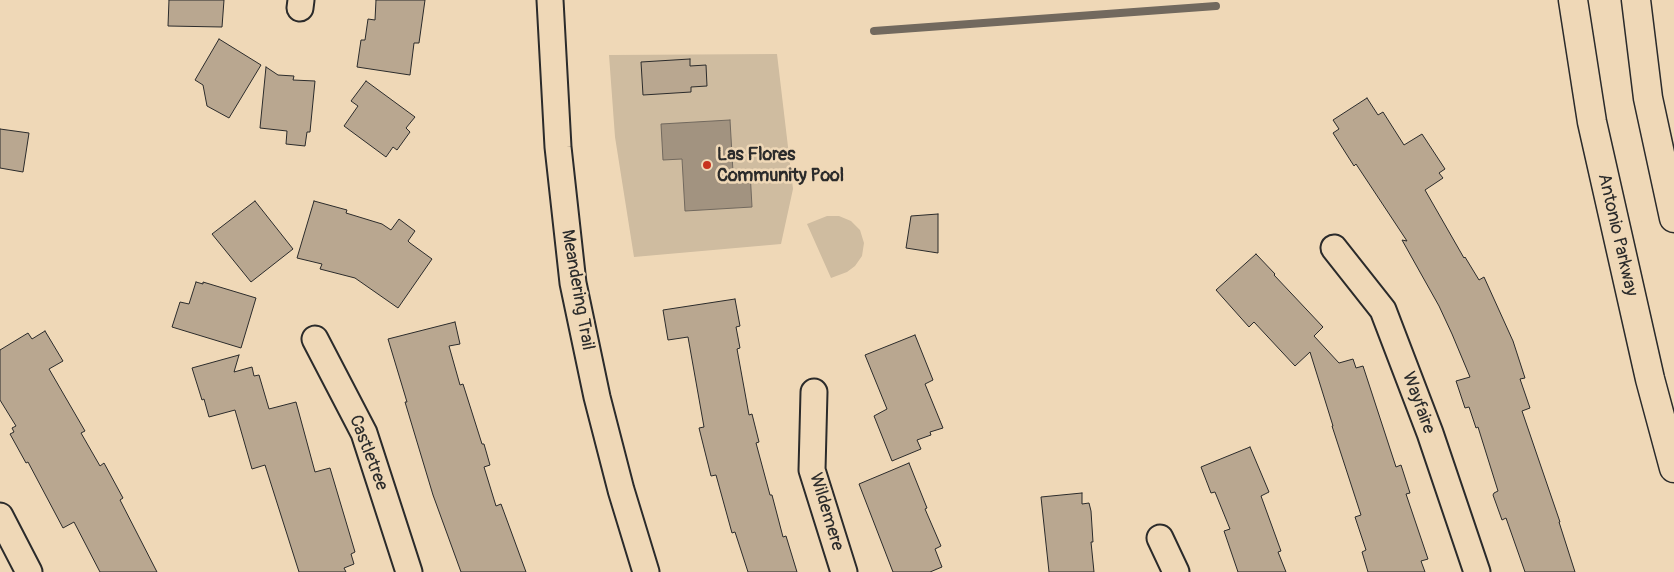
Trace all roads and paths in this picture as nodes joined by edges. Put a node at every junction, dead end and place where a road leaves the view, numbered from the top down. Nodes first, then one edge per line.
1 (550, 0) edge
2 (1573, 0) edge
3 (1636, 0) edge
4 (1674, 218) edge
5 (1334, 248) dead end
6 (314, 339) dead end
7 (814, 392) dead end
8 (1674, 468) edge
9 (0, 516) edge
10 (1160, 538) dead end
11 (29, 572) edge
12 (409, 572) edge
13 (646, 572) edge
14 (844, 572) edge
15 (1176, 572) edge
16 (1476, 572) edge

1 - 13 street, Meandering Trail
2 - 8 main road, Antonio Parkway
3 - 4 main road
5 - 16 street, Wayfaire
6 - 12 street, Castletree
7 - 14 street, Wildemere
9 - 11 street
10 - 15 street

